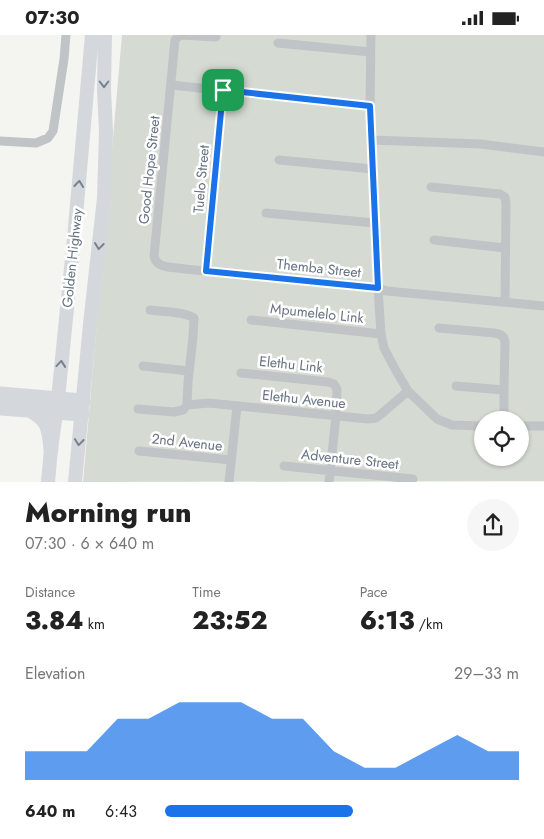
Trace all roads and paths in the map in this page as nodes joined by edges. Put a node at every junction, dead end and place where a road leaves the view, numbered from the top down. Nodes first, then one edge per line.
1 (66, 35) edge
2 (92, 35) edge
3 (105, 35) edge
4 (371, 35) edge
5 (216, 37) dead end
6 (278, 43) dead end
7 (370, 52) junction
8 (171, 85) junction
9 (223, 90) junction
10 (370, 106) junction
11 (372, 140) junction
12 (0, 141) edge
13 (544, 152) edge
14 (279, 160) dead end
15 (373, 169) junction
16 (431, 187) dead end
17 (266, 213) dead end
18 (376, 223) junction
19 (434, 241) dead end
20 (505, 248) junction
21 (154, 259) joint
22 (206, 271) junction
23 (378, 288) junction
24 (504, 302) junction
25 (544, 306) edge
26 (150, 311) dead end
27 (251, 320) dead end
28 (439, 328) dead end
29 (381, 334) junction
30 (143, 366) dead end
31 (189, 371) junction
32 (241, 373) dead end
33 (456, 386) dead end
34 (504, 390) junction
35 (408, 391) junction
36 (0, 394) edge
37 (187, 405) junction
38 (57, 406) junction
39 (237, 406) junction
40 (0, 408) edge
41 (83, 408) junction
42 (138, 409) dead end
43 (31, 410) junction
44 (504, 411) edge
45 (336, 416) junction
46 (474, 426) edge
47 (529, 426) edge
48 (544, 426) edge
49 (51, 449) junction
50 (139, 451) dead end
51 (231, 460) junction
52 (284, 465) dead end
53 (330, 470) junction
54 (413, 479) dead end
55 (48, 481) edge
56 (75, 481) edge
57 (229, 481) edge
58 (329, 481) edge

1 - 12 street
38 -> 2 main road, Golden Highway
3 -> 41 main road, Golden Highway
4 - 7 street
5 - 8 street, Good Hope Street
6 - 7 street
7 - 10 street
8 - 9 street
8 - 21 street, Good Hope Street
9 - 10 street
9 - 22 street, Tuelo Street
10 - 11 street
11 - 13 street
11 - 15 street
14 - 15 street
15 - 18 street
16 - 20 street
17 - 18 street
18 - 23 street
19 - 20 street
20 - 24 street
21 - 22 street, Themba Street
22 - 23 street, Themba Street
23 - 24 street, Themba Street
23 - 29 street
24 - 25 street, Themba Street
26 - 31 street
27 - 29 street, Mpumelelo Link
28 - 34 street
29 - 35 street
30 - 31 street
31 - 37 street
32 - 45 street, Elethu Link
33 - 34 street
34 - 44 street
35 - 45 street, Elethu Avenue
35 - 46 street
36 - 38 highway
37 - 39 street, Elethu Avenue
37 - 42 street, Elethu Avenue
38 - 41 highway
38 - 43 highway
38 - 49 main road, Golden Highway
39 - 45 street, Elethu Avenue
39 - 51 street
40 - 43 highway
41 -> 56 main road, Golden Highway
43 - 49 highway
45 - 53 street, Elethu Link
47 - 48 street
49 - 55 main road, Golden Highway
50 - 51 street, 2nd Avenue
51 - 57 street
52 - 53 street, Adventure Street
53 - 54 street, Adventure Street
53 - 58 street, Elethu Link

